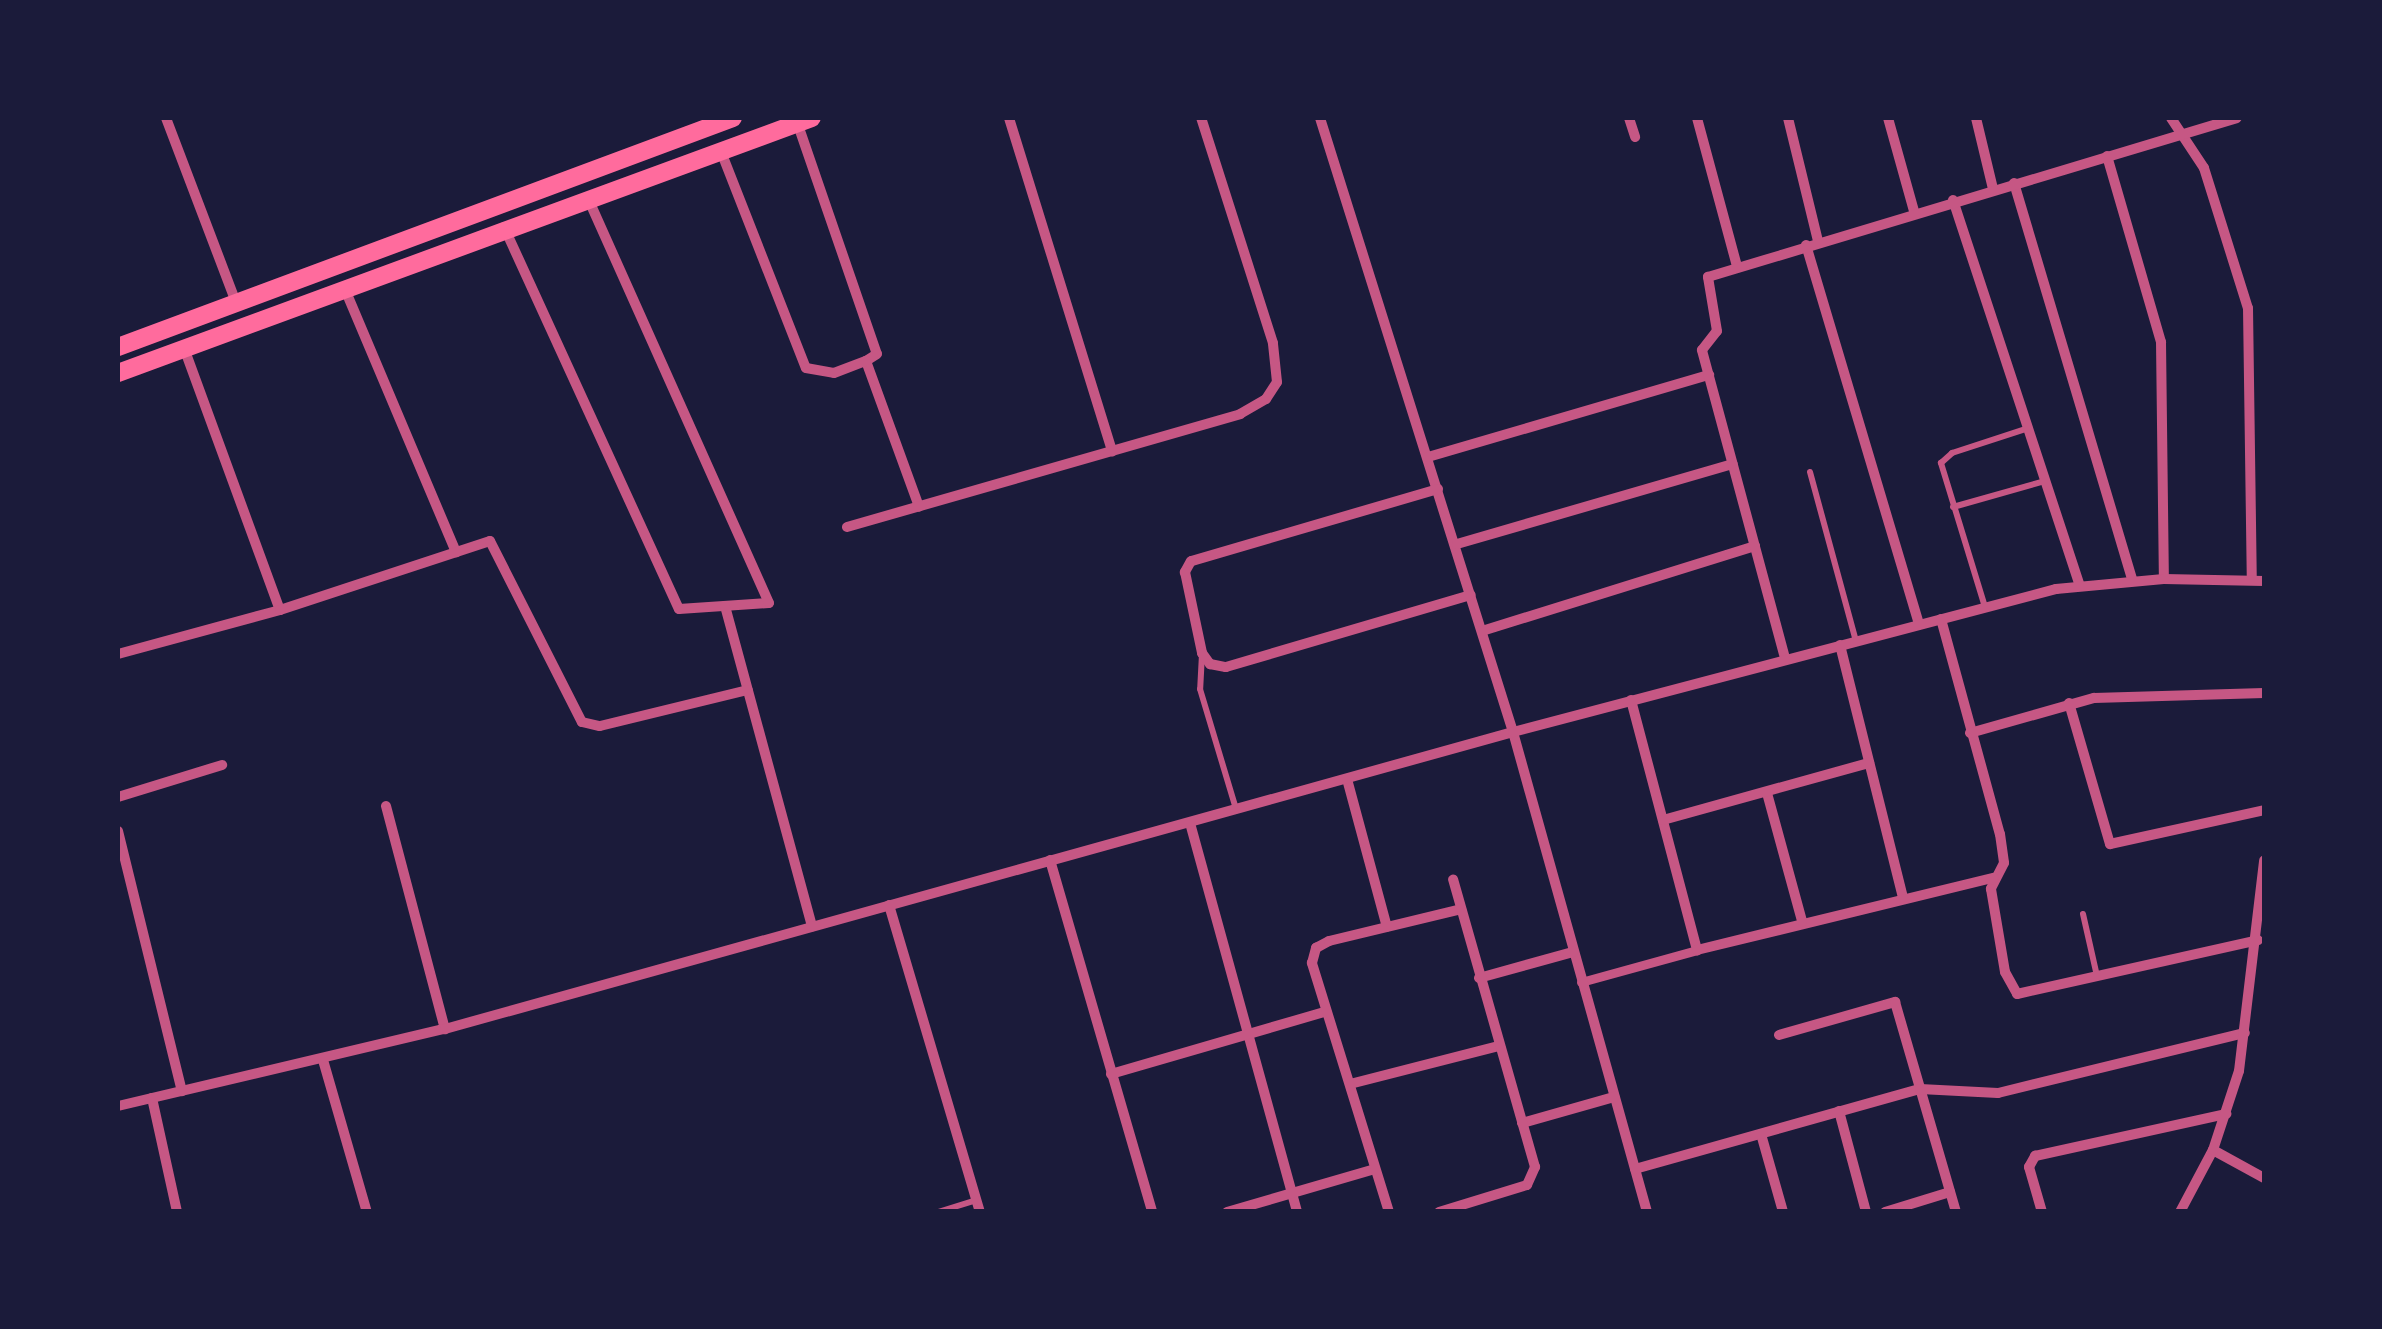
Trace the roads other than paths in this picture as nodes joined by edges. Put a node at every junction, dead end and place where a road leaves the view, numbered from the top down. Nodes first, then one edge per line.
1 (166, 118) edge
2 (733, 118) edge
3 (1009, 118) edge
4 (1201, 118) edge
5 (1320, 118) edge
6 (1630, 118) edge
7 (1696, 118) edge
8 (1788, 118) edge
9 (1888, 118) edge
10 (1976, 118) edge
11 (2171, 118) edge
12 (2237, 118) edge
13 (804, 120) edge
14 (2182, 133) junction
15 (1635, 137) dead end
16 (720, 148) junction
17 (2106, 156) junction
18 (2014, 183) junction
19 (1993, 189) junction
20 (586, 196) junction
21 (1953, 200) junction
22 (1914, 211) junction
23 (504, 226) junction
24 (1818, 241) junction
25 (1806, 246) junction
26 (1738, 266) junction
27 (343, 286) junction
28 (236, 302) junction
29 (118, 347) edge
30 (184, 348) junction
31 (866, 361) junction
32 (118, 373) edge
33 (1709, 376) junction
34 (2029, 428) junction
35 (1112, 451) junction
36 (1428, 457) junction
37 (1733, 464) junction
38 (1810, 472) dead end
39 (2045, 481) junction
40 (1438, 489) junction
41 (918, 506) junction
42 (1953, 506) junction
43 (847, 527) dead end
44 (1456, 544) junction
45 (1755, 546) junction
46 (456, 552) junction
47 (2164, 579) junction
48 (2132, 580) junction
49 (2258, 581) edge
50 (2079, 584) junction
51 (1472, 595) junction
52 (725, 606) junction
53 (1985, 608) junction
54 (280, 610) junction
55 (1941, 619) junction
56 (1919, 625) junction
57 (1482, 630) junction
58 (1856, 642) junction
59 (1840, 646) junction
60 (1202, 652) junction
61 (118, 654) edge
62 (1785, 658) junction
63 (748, 690) junction
64 (2264, 693) edge
65 (1631, 700) junction
66 (2069, 703) junction
67 (1513, 732) junction
68 (1970, 734) junction
69 (1870, 764) junction
70 (222, 765) dead end
71 (1346, 778) junction
72 (1767, 793) junction
73 (118, 797) edge
74 (386, 806) dead end
75 (1236, 808) junction
76 (2264, 810) edge
77 (1663, 820) junction
78 (1190, 823) junction
79 (118, 832) edge
80 (1050, 860) junction
81 (2264, 860) edge
82 (2264, 871) edge
83 (1993, 878) junction
84 (1453, 879) dead end
85 (1903, 897) junction
86 (889, 905) junction
87 (1461, 909) junction
88 (2083, 914) dead end
89 (1802, 922) junction
90 (812, 926) junction
91 (1387, 927) junction
92 (2258, 940) junction
93 (1697, 950) junction
94 (1573, 952) junction
95 (1479, 978) junction
96 (2098, 979) junction
97 (1582, 982) junction
98 (1324, 1012) junction
99 (446, 1029) junction
100 (1250, 1033) junction
101 (2245, 1033) junction
102 (1779, 1035) dead end
103 (1499, 1046) junction
104 (322, 1060) junction
105 (1110, 1074) junction
106 (1350, 1084) junction
107 (1920, 1089) junction
108 (182, 1091) junction
109 (1614, 1097) junction
110 (152, 1098) junction
111 (118, 1106) edge
112 (1839, 1111) junction
113 (2226, 1114) junction
114 (1522, 1123) junction
115 (1761, 1134) junction
116 (2212, 1150) junction
117 (1635, 1169) junction
118 (1375, 1170) junction
119 (2264, 1178) edge
120 (1950, 1192) junction
121 (1292, 1193) junction
122 (978, 1206) edge
123 (1466, 1208) edge
124 (177, 1212) edge
125 (367, 1212) edge
126 (938, 1212) edge
127 (1152, 1212) edge
128 (1227, 1212) edge
129 (1297, 1212) edge
130 (1389, 1212) edge
131 (1440, 1212) edge
132 (1646, 1212) edge
133 (1783, 1212) edge
134 (1866, 1212) edge
135 (1885, 1212) edge
136 (1956, 1212) edge
137 (2042, 1212) edge
138 (2180, 1212) edge

1 - 28 street
2 - 28 main road
3 - 35 street
4 - 35 street
5 - 36 street
6 - 15 street
7 - 26 street
8 - 24 street
9 - 22 street
10 - 19 street
11 - 14 street
12 - 14 street
13 - 16 main road
13 - 31 street
14 - 17 street
14 - 49 street
16 - 20 main road
16 - 31 street
17 - 18 street
17 - 47 street
18 - 19 street
18 - 48 street
19 - 21 street
20 - 23 main road
20 - 52 street
21 - 22 street
21 - 34 street
22 - 24 street
23 - 27 main road
23 - 52 street
24 - 25 street
25 - 26 street
25 - 56 street
26 - 33 street
27 - 30 main road
27 - 46 street
28 - 29 main road
30 - 32 main road
30 - 54 street
31 - 41 street
33 - 36 street
33 - 37 street
34 - 39 street
34 - 42 lane
35 - 41 street
36 - 40 street
37 - 44 street
37 - 45 street
38 - 58 lane
39 - 42 lane
39 - 50 street
40 - 44 street
40 - 60 street
41 - 43 street
42 - 53 lane
44 - 51 street
45 - 57 street
45 - 62 street
46 - 54 street
46 - 63 street
47 - 48 street
47 - 49 street
48 - 50 street
50 - 53 street
51 - 57 street
51 - 60 street
52 - 63 street
53 - 55 street
54 - 61 street
55 - 56 street
55 - 68 street
56 - 58 street
57 - 67 street
58 - 59 street
59 - 62 street
59 - 69 street
60 - 75 lane
62 - 65 street
63 - 90 street
64 - 66 street
65 - 67 street
65 - 77 street
66 - 68 street
66 - 76 street
67 - 71 street
67 - 94 street
68 - 83 street
69 - 72 street
69 - 85 street
70 - 73 street
71 - 75 street
71 - 91 street
72 - 77 street
72 - 89 street
74 - 99 street
75 - 78 street
77 - 93 street
78 - 80 street
78 - 100 street
79 - 108 street
80 - 86 street
80 - 105 street
81 - 82 street
82 - 92 street
83 - 85 street
83 - 96 street
84 - 87 street
85 - 89 street
86 - 90 street
86 - 122 street
87 - 91 street
87 - 95 street
88 - 96 lane
89 - 93 street
90 - 99 street
91 - 98 street
92 - 96 street
92 - 101 street
93 - 97 street
94 - 95 street
94 - 97 street
95 - 103 street
97 - 109 street
98 - 100 street
98 - 106 street
99 - 104 street
100 - 105 street
100 - 121 street
101 - 107 street
101 - 113 street
102 - 107 street
103 - 106 street
103 - 114 street
104 - 108 street
104 - 125 street
105 - 127 street
106 - 118 street
107 - 112 street
107 - 120 street
108 - 110 street
109 - 114 street
109 - 117 street
110 - 111 street
110 - 124 street
112 - 115 street
112 - 134 street
113 - 116 street
113 - 137 street
114 - 123 street
115 - 117 street
115 - 133 street
116 - 119 street
116 - 138 street
117 - 132 street
118 - 121 street
118 - 130 street
120 - 135 street
120 - 136 street
121 - 128 street
121 - 129 street
122 - 126 lane
123 - 131 street

